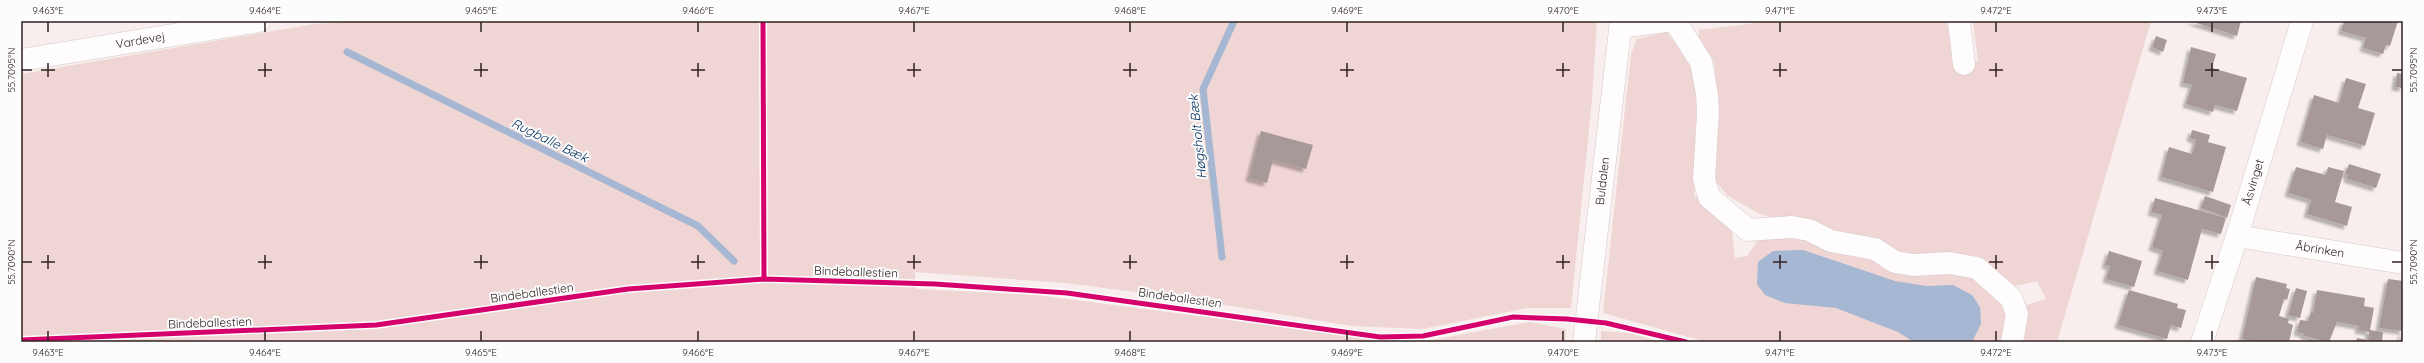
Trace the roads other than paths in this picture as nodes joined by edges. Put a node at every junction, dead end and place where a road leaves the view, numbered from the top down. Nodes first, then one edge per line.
1 (259, 21) edge
2 (1665, 21) edge
3 (1675, 21) edge
4 (1959, 21) edge
5 (2302, 21) edge
6 (1621, 24) edge
7 (21, 60) edge
8 (1964, 64) dead end
9 (2237, 236) junction
10 (2403, 263) edge
11 (1584, 342) edge
12 (2012, 342) edge
13 (2202, 342) edge

1 - 7 street, Vardevej
2 - 6 street
3 - 12 street
4 - 8 street
5 - 9 street, Åsvinget
6 - 11 street, Buldalen
9 - 10 street, Åbrinken
9 - 13 street, Åsvinget

